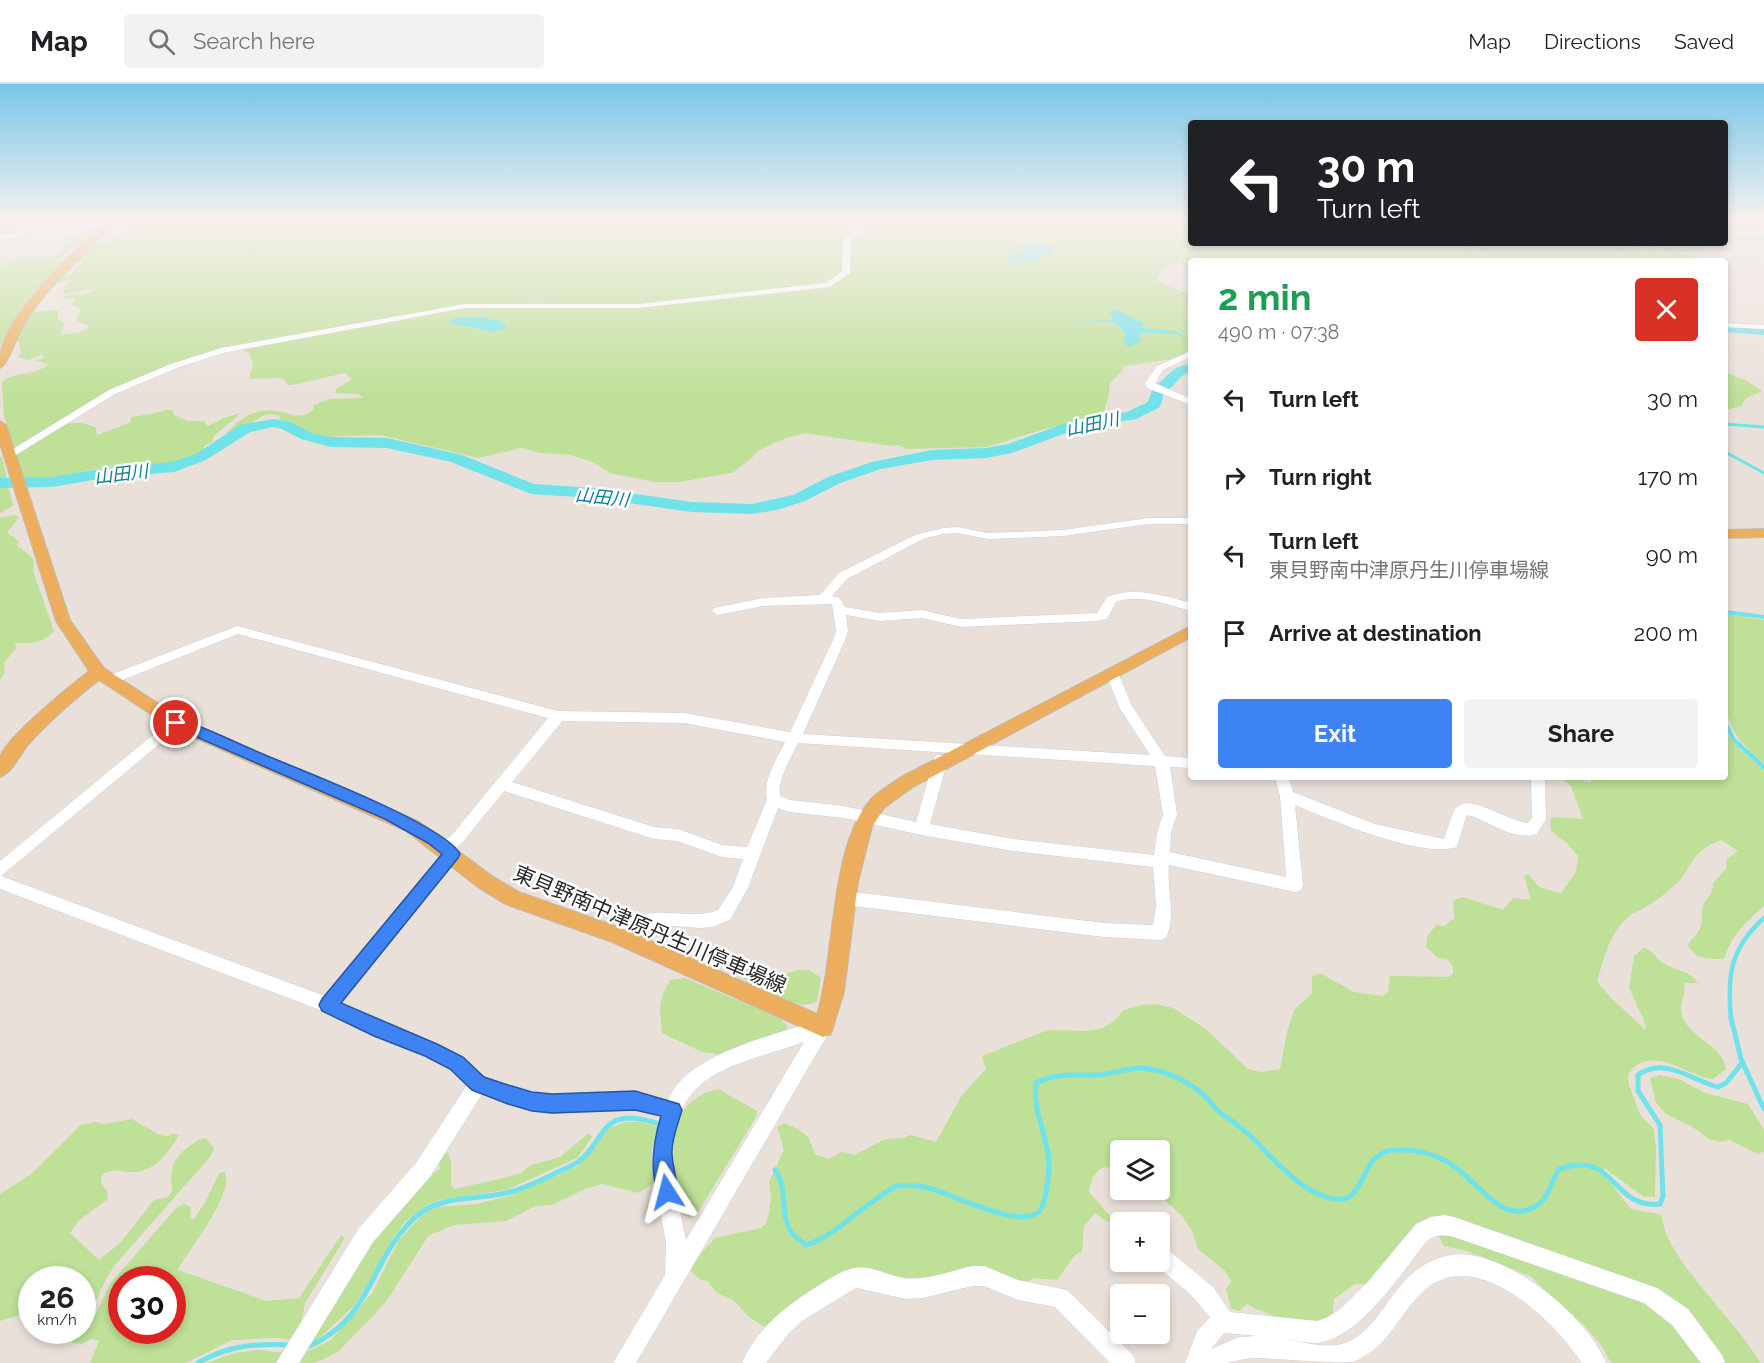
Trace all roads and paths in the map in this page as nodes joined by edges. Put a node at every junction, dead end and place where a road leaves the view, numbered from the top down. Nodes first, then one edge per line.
1 (52, 281) edge
2 (834, 281) edge
3 (1728, 326) edge
4 (1764, 327) edge
5 (1188, 355) edge
6 (0, 365) edge
7 (1188, 401) edge
8 (0, 425) edge
9 (8, 454) edge
10 (1188, 521) edge
11 (1764, 533) edge
12 (1728, 534) edge
13 (824, 599) junction
14 (1188, 606) edge
15 (840, 610) junction
16 (718, 611) dead end
17 (1188, 633) edge
18 (1112, 673) junction
19 (104, 676) junction
20 (558, 716) junction
21 (176, 723) junction
22 (793, 738) junction
23 (945, 748) junction
24 (970, 750) junction
25 (1161, 761) junction
26 (1188, 763) edge
27 (938, 767) junction
28 (0, 770) edge
29 (1280, 780) edge
30 (1538, 780) edge
31 (502, 785) junction
32 (1287, 796) junction
33 (774, 801) junction
34 (867, 816) junction
35 (921, 829) junction
36 (449, 851) junction
37 (752, 854) junction
38 (1162, 860) junction
39 (0, 870) edge
40 (0, 882) edge
41 (845, 898) junction
42 (619, 936) junction
43 (328, 1005) junction
44 (823, 1027) junction
45 (478, 1084) junction
46 (673, 1110) junction
47 (1170, 1265) edge
48 (674, 1276) junction
49 (1223, 1322) junction
50 (288, 1361) edge
51 (624, 1363) edge
52 (753, 1363) edge
53 (1125, 1363) edge
54 (1196, 1363) edge
55 (1209, 1363) edge
56 (1595, 1363) edge
57 (1714, 1363) edge

1 - 6 main road
2 - 9 street
3 - 4 street
5 - 7 street
8 - 9 main road
9 - 19 main road
10 - 13 street
11 - 12 main road
13 - 15 street
13 - 16 street
14 - 15 street
15 - 22 street
17 - 18 main road
18 - 24 main road
18 - 25 street
19 - 20 street
19 - 21 main road, 東貝野南中津原丹生川停車場線
19 - 28 main road
20 - 22 street
20 - 31 street
21 - 36 main road, 東貝野南中津原丹生川停車場線
21 - 39 street
22 - 23 street
22 - 33 street
23 - 24 street
23 - 27 street
24 - 25 street
24 - 27 main road
25 - 26 street
25 - 38 street
27 - 34 main road
27 - 35 street
29 - 32 street
30 - 32 street
31 - 36 street
31 - 37 street
32 - 38 street
33 - 34 street
33 - 37 street
34 - 35 street
34 - 41 main road
35 - 38 street
36 - 42 main road, 東貝野南中津原丹生川停車場線
36 - 43 street
37 - 42 street
38 - 41 street
40 - 43 street
41 - 44 main road
42 - 44 main road, 東貝野南中津原丹生川停車場線
43 - 45 street
44 - 46 street
44 - 48 street
45 - 46 street
45 - 50 street
46 - 48 street
47 - 49 street
48 - 51 street
49 - 54 street
49 - 57 street
52 - 53 street
55 - 56 street

